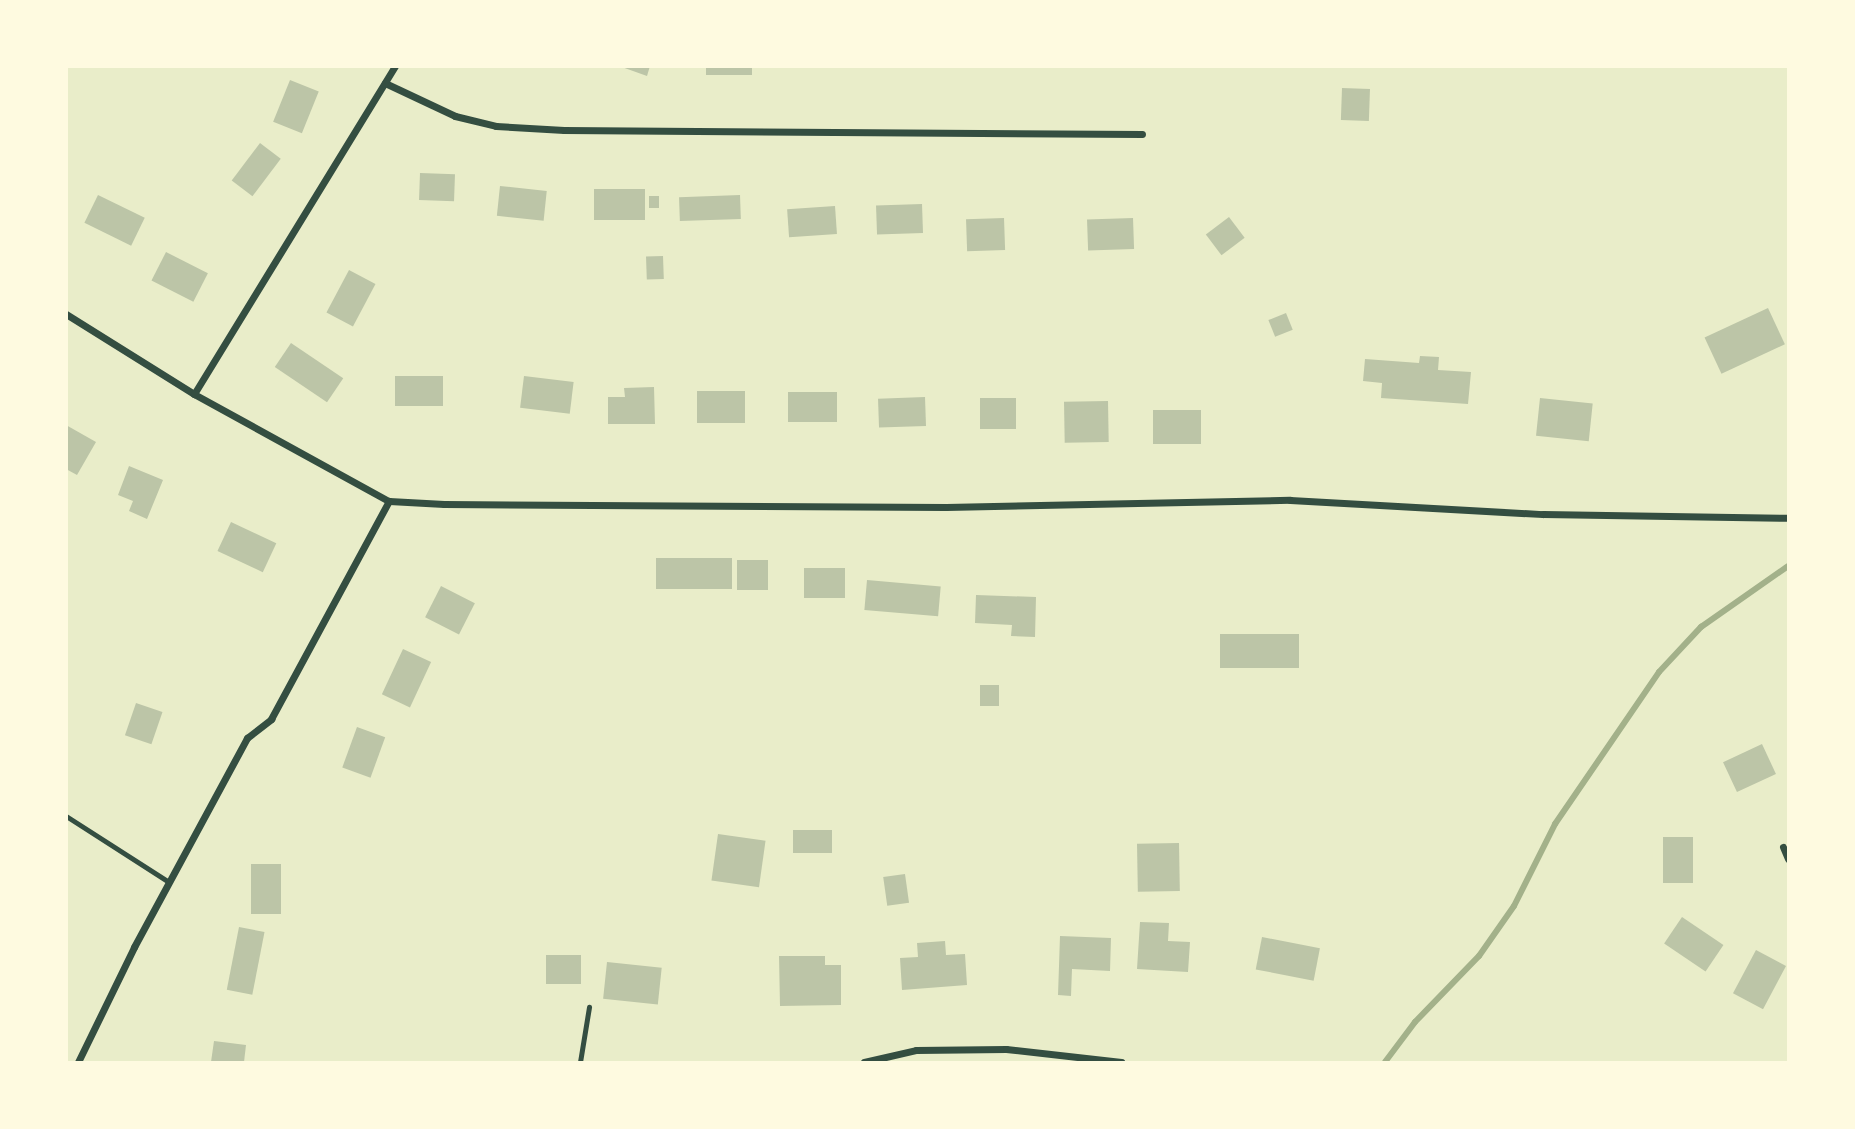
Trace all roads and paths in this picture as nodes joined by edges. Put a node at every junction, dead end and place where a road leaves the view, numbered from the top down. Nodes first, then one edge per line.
1 (395, 66) edge
2 (385, 83) junction
3 (1142, 134) dead end
4 (66, 314) edge
5 (194, 394) junction
6 (389, 501) junction
7 (1788, 518) edge
8 (66, 816) edge
9 (1783, 847) dead end
10 (1788, 859) edge
11 (169, 882) junction
12 (589, 1007) dead end
13 (78, 1062) edge
14 (580, 1062) edge
15 (864, 1062) edge
16 (1121, 1062) edge

1 - 2 street
2 - 3 street
2 - 5 street
4 - 5 street
5 - 6 street
6 - 7 street
6 - 11 street
8 - 11 lane
9 - 10 street
11 - 13 street
12 - 14 lane
15 - 16 street

